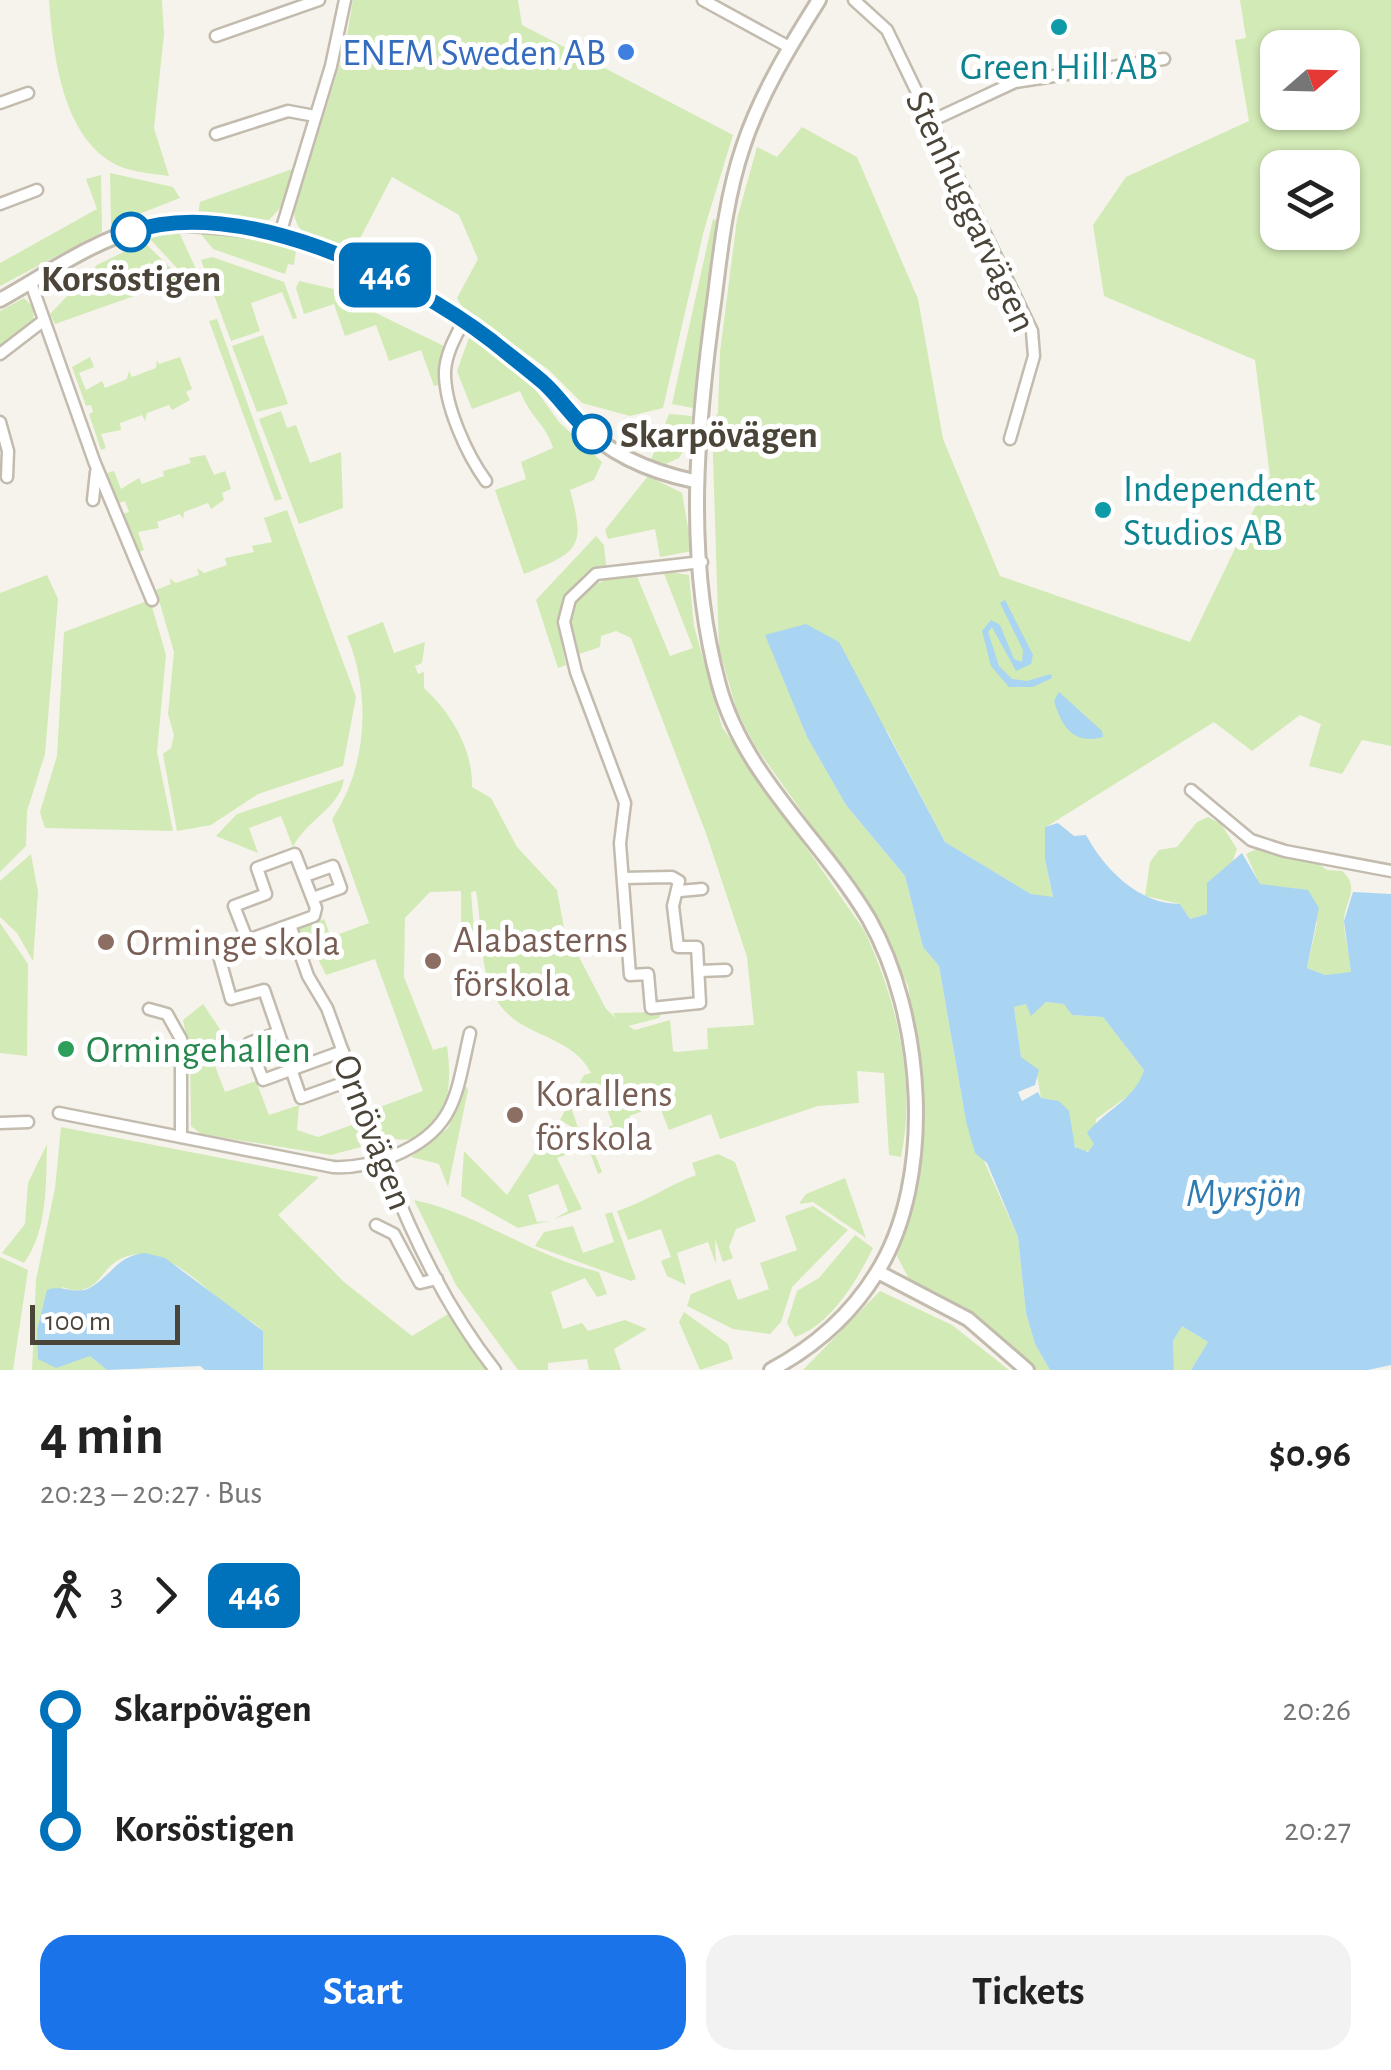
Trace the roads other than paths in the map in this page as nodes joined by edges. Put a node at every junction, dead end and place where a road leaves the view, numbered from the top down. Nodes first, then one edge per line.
1 (319, 0) edge
2 (344, 0) edge
3 (702, 0) edge
4 (819, 0) edge
5 (854, 0) edge
6 (216, 36) dead end
7 (789, 48) junction
8 (1164, 59) dead end
9 (28, 93) dead end
10 (0, 103) edge
11 (315, 116) junction
12 (931, 121) junction
13 (216, 134) dead end
14 (37, 190) dead end
15 (0, 204) edge
16 (280, 234) junction
17 (30, 283) junction
18 (0, 300) edge
19 (464, 320) junction
20 (43, 321) junction
21 (0, 354) edge
22 (0, 422) edge
23 (1010, 438) dead end
24 (94, 461) junction
25 (7, 477) dead end
26 (486, 480) dead end
27 (694, 481) junction
28 (93, 500) dead end
29 (702, 562) junction
30 (152, 600) dead end
31 (1191, 790) dead end
32 (1391, 871) edge
33 (305, 876) junction
34 (623, 878) junction
35 (702, 889) dead end
36 (680, 890) junction
37 (312, 898) junction
38 (290, 925) junction
39 (247, 940) junction
40 (726, 970) dead end
41 (699, 971) junction
42 (149, 1008) dead end
43 (276, 1032) junction
44 (470, 1032) dead end
45 (343, 1051) junction
46 (290, 1070) junction
47 (354, 1079) junction
48 (59, 1112) dead end
49 (28, 1122) dead end
50 (0, 1123) edge
51 (181, 1137) junction
52 (384, 1160) junction
53 (376, 1225) dead end
54 (878, 1272) junction
55 (437, 1278) junction
56 (495, 1370) edge
57 (772, 1370) edge
58 (1027, 1370) edge

1 - 6 street
2 - 11 street
3 - 7 street
4 - 7 street
5 - 12 street, Stenhuggarvägen
7 - 27 street
8 - 12 street
9 - 10 street
11 - 13 street
11 - 16 street
12 - 23 street, Stenhuggarvägen
14 - 15 street
16 - 17 street
16 - 19 street
17 - 18 street
17 - 20 street
19 - 26 street
19 - 27 street
20 - 21 street
20 - 24 street
22 - 25 street
24 - 28 street
24 - 30 street
27 - 29 street
29 - 34 street
29 - 54 street
31 - 32 street
33 - 37 street
33 - 37 street
33 - 39 street
34 - 36 street
34 - 41 street
35 - 36 street
36 - 41 street
37 - 38 street
38 - 39 street
38 - 45 street, Ornövägen
39 - 43 street
40 - 41 street
42 - 51 street
43 - 46 street
43 - 46 street
44 - 52 street
45 - 46 street
45 - 47 street, Ornövägen
46 - 47 street
47 - 52 street, Ornövägen
48 - 51 street
49 - 50 street
51 - 52 street
52 - 55 street, Ornövägen
53 - 55 street, Ornövägen
54 - 57 street
54 - 58 street
55 - 56 street, Ornövägen

